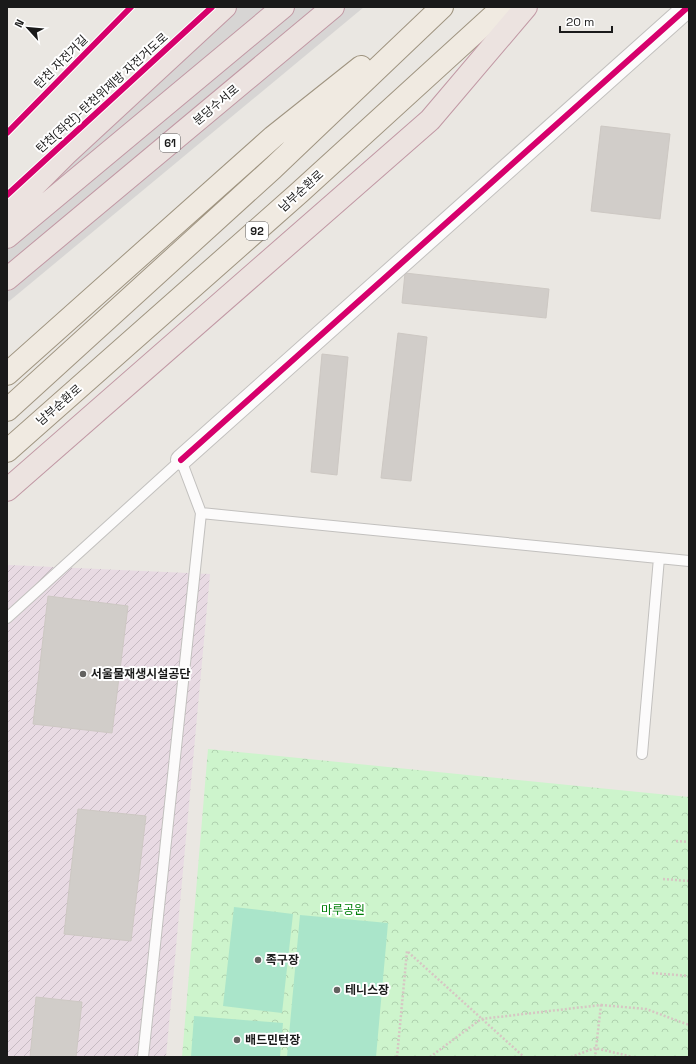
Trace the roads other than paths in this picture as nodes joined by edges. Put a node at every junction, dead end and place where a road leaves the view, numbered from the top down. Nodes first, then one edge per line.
1 (225, 7) edge
2 (283, 7) edge
3 (333, 7) edge
4 (436, 7) edge
5 (442, 7) edge
6 (503, 7) edge
7 (526, 7) edge
8 (688, 7) edge
9 (7, 213) edge
10 (7, 237) edge
11 (7, 279) edge
12 (7, 374) edge
13 (7, 410) edge
14 (7, 451) edge
15 (181, 460) junction
16 (7, 490) edge
17 (201, 514) junction
18 (659, 558) junction
19 (689, 561) edge
20 (7, 618) edge
21 (642, 754) dead end
22 (143, 1057) edge

1 - 9 highway
2 - 10 highway
3 - 11 highway, 분당수서로 / 61
4 - 12 main road
5 - 13 main road
6 - 14 main road, 남부순환로 / 92
7 - 16 highway
8 - 15 street
15 - 17 lane
15 - 20 lane
17 - 18 lane
17 - 22 lane
18 - 19 lane
18 - 21 lane

